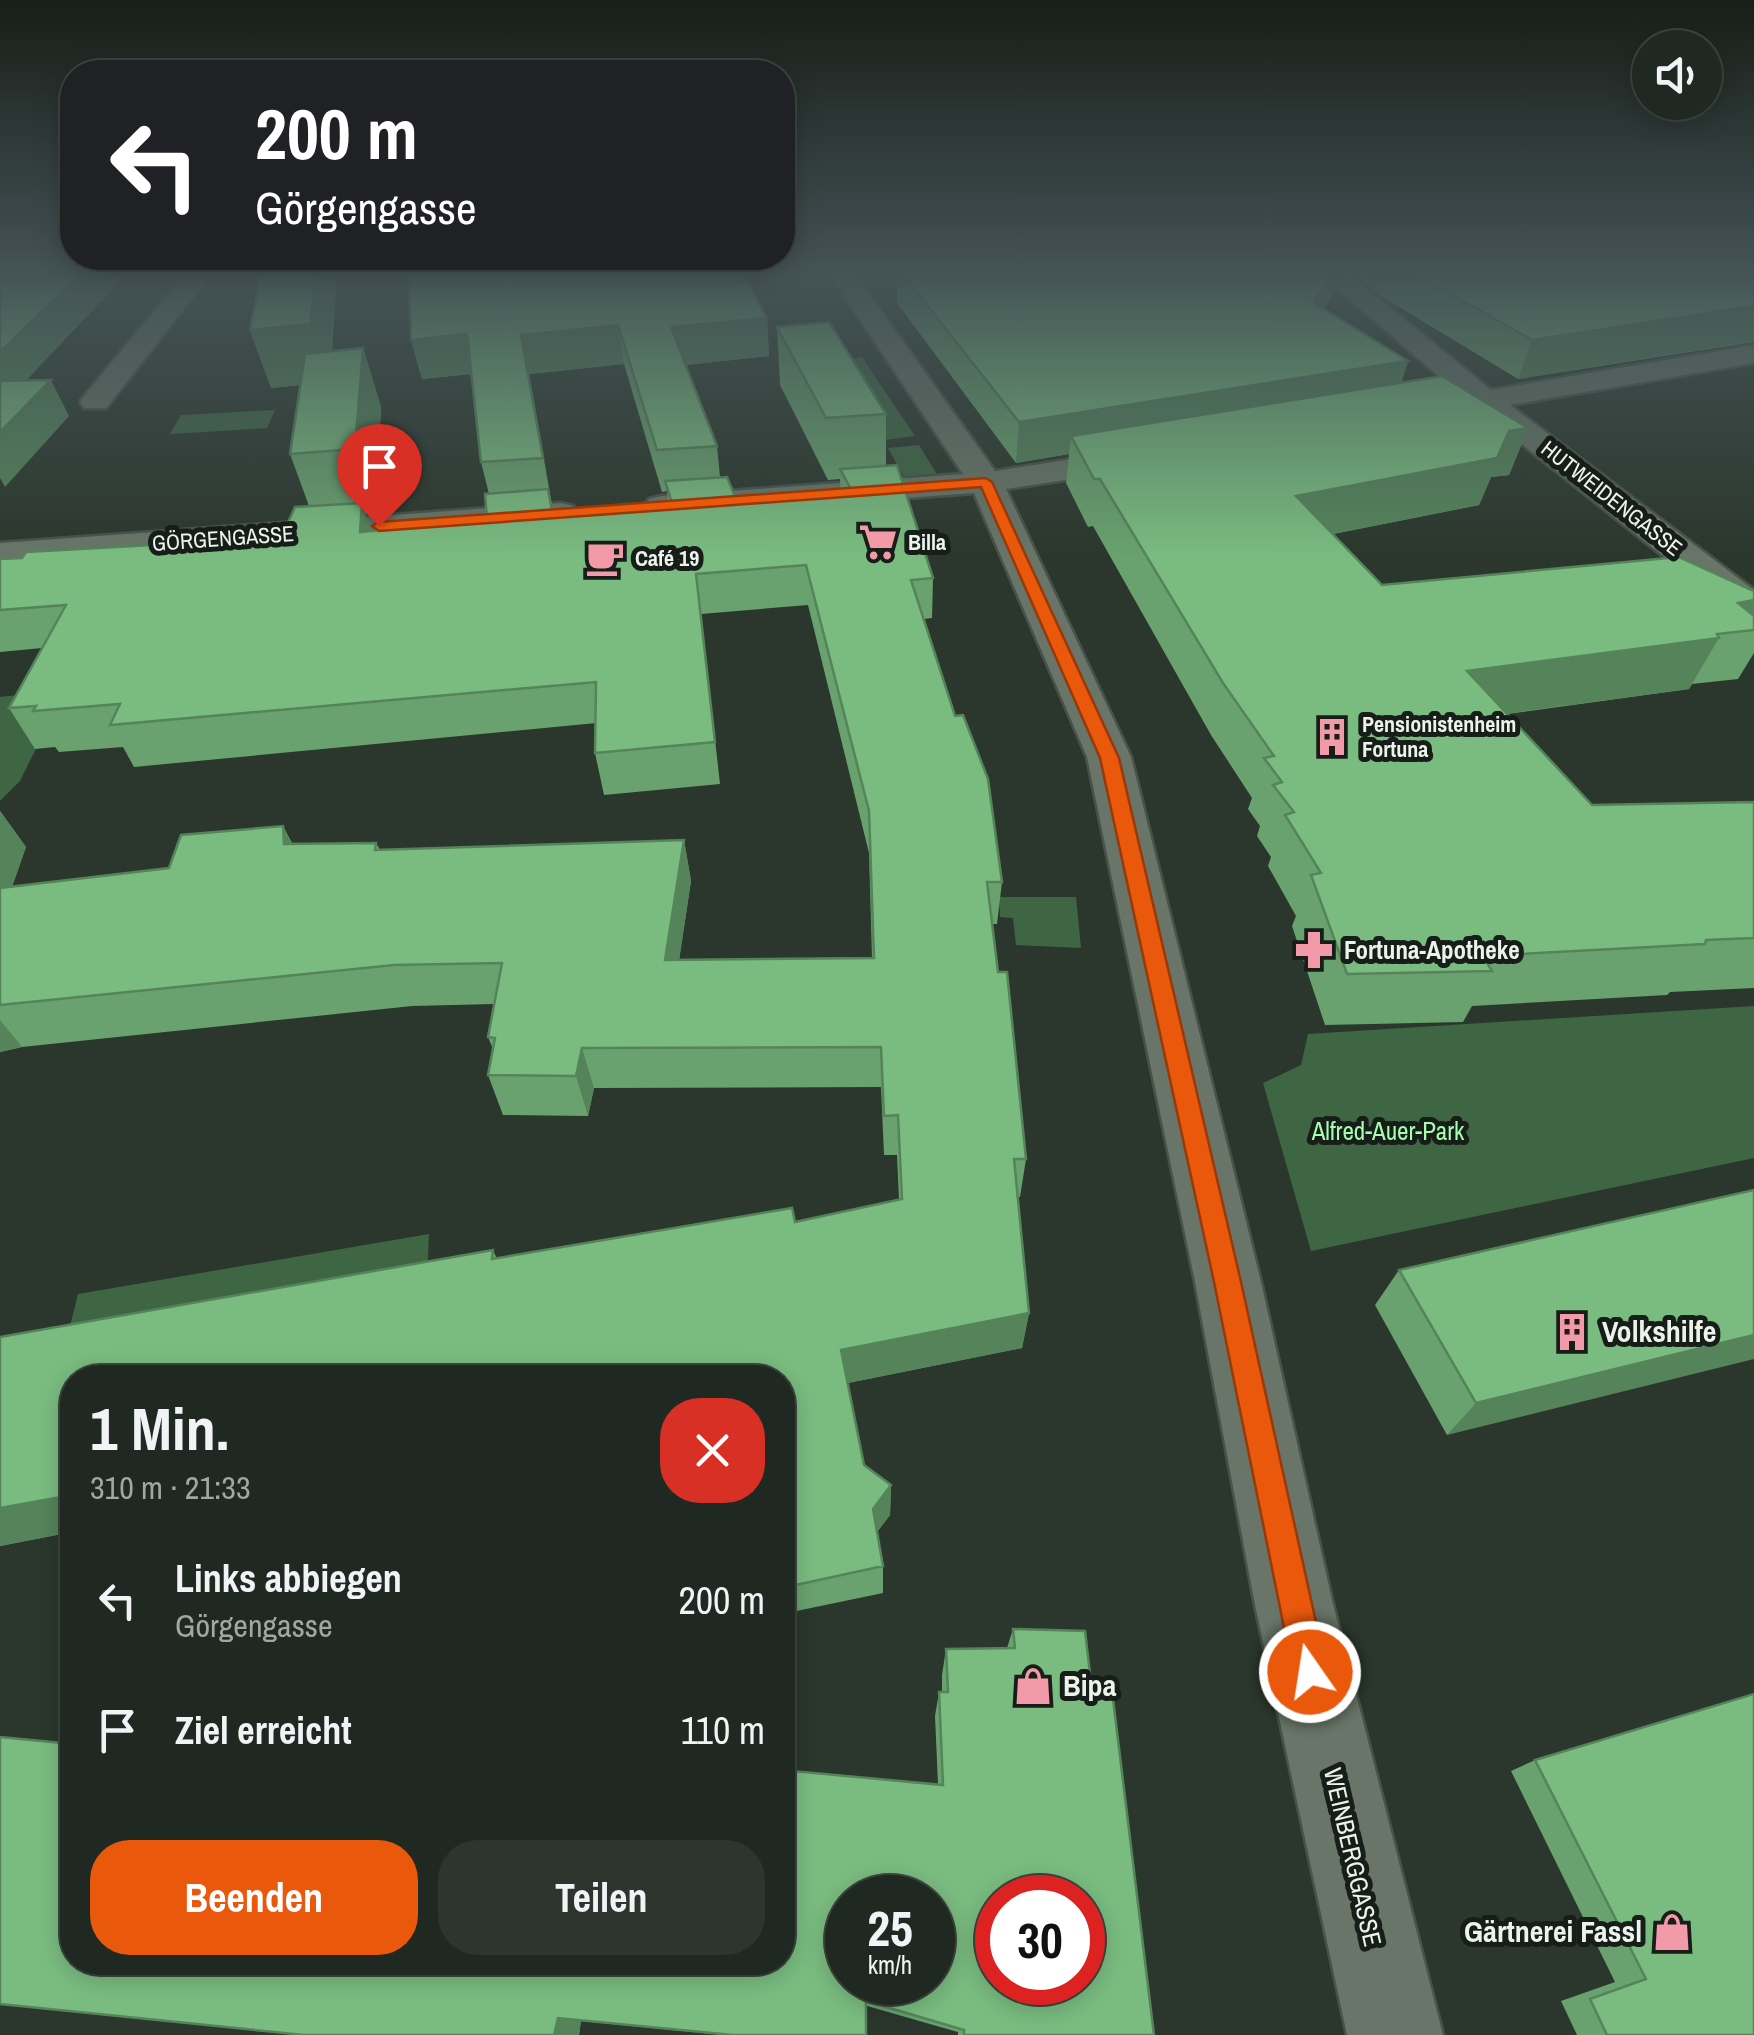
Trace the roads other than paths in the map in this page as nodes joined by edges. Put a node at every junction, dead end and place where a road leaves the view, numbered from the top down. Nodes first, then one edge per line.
1 (122, 368) edge
2 (911, 368) edge
3 (1447, 368) edge
4 (1673, 368) edge
5 (1486, 400) junction
6 (95, 402) dead end
7 (1370, 420) edge
8 (1177, 452) edge
9 (986, 482) junction
10 (624, 509) edge
11 (585, 512) edge
12 (0, 554) edge
13 (1754, 610) edge
14 (1395, 2035) edge

1 - 6 street
2 - 9 street, WEINBERGGASSE
3 - 5 street, HUTWEIDENGASSE
4 - 5 street
5 - 7 street
5 - 13 street, HUTWEIDENGASSE
8 - 9 street
9 - 10 street
9 - 14 street, WEINBERGGASSE
11 - 12 street, GÖRGENGASSE

